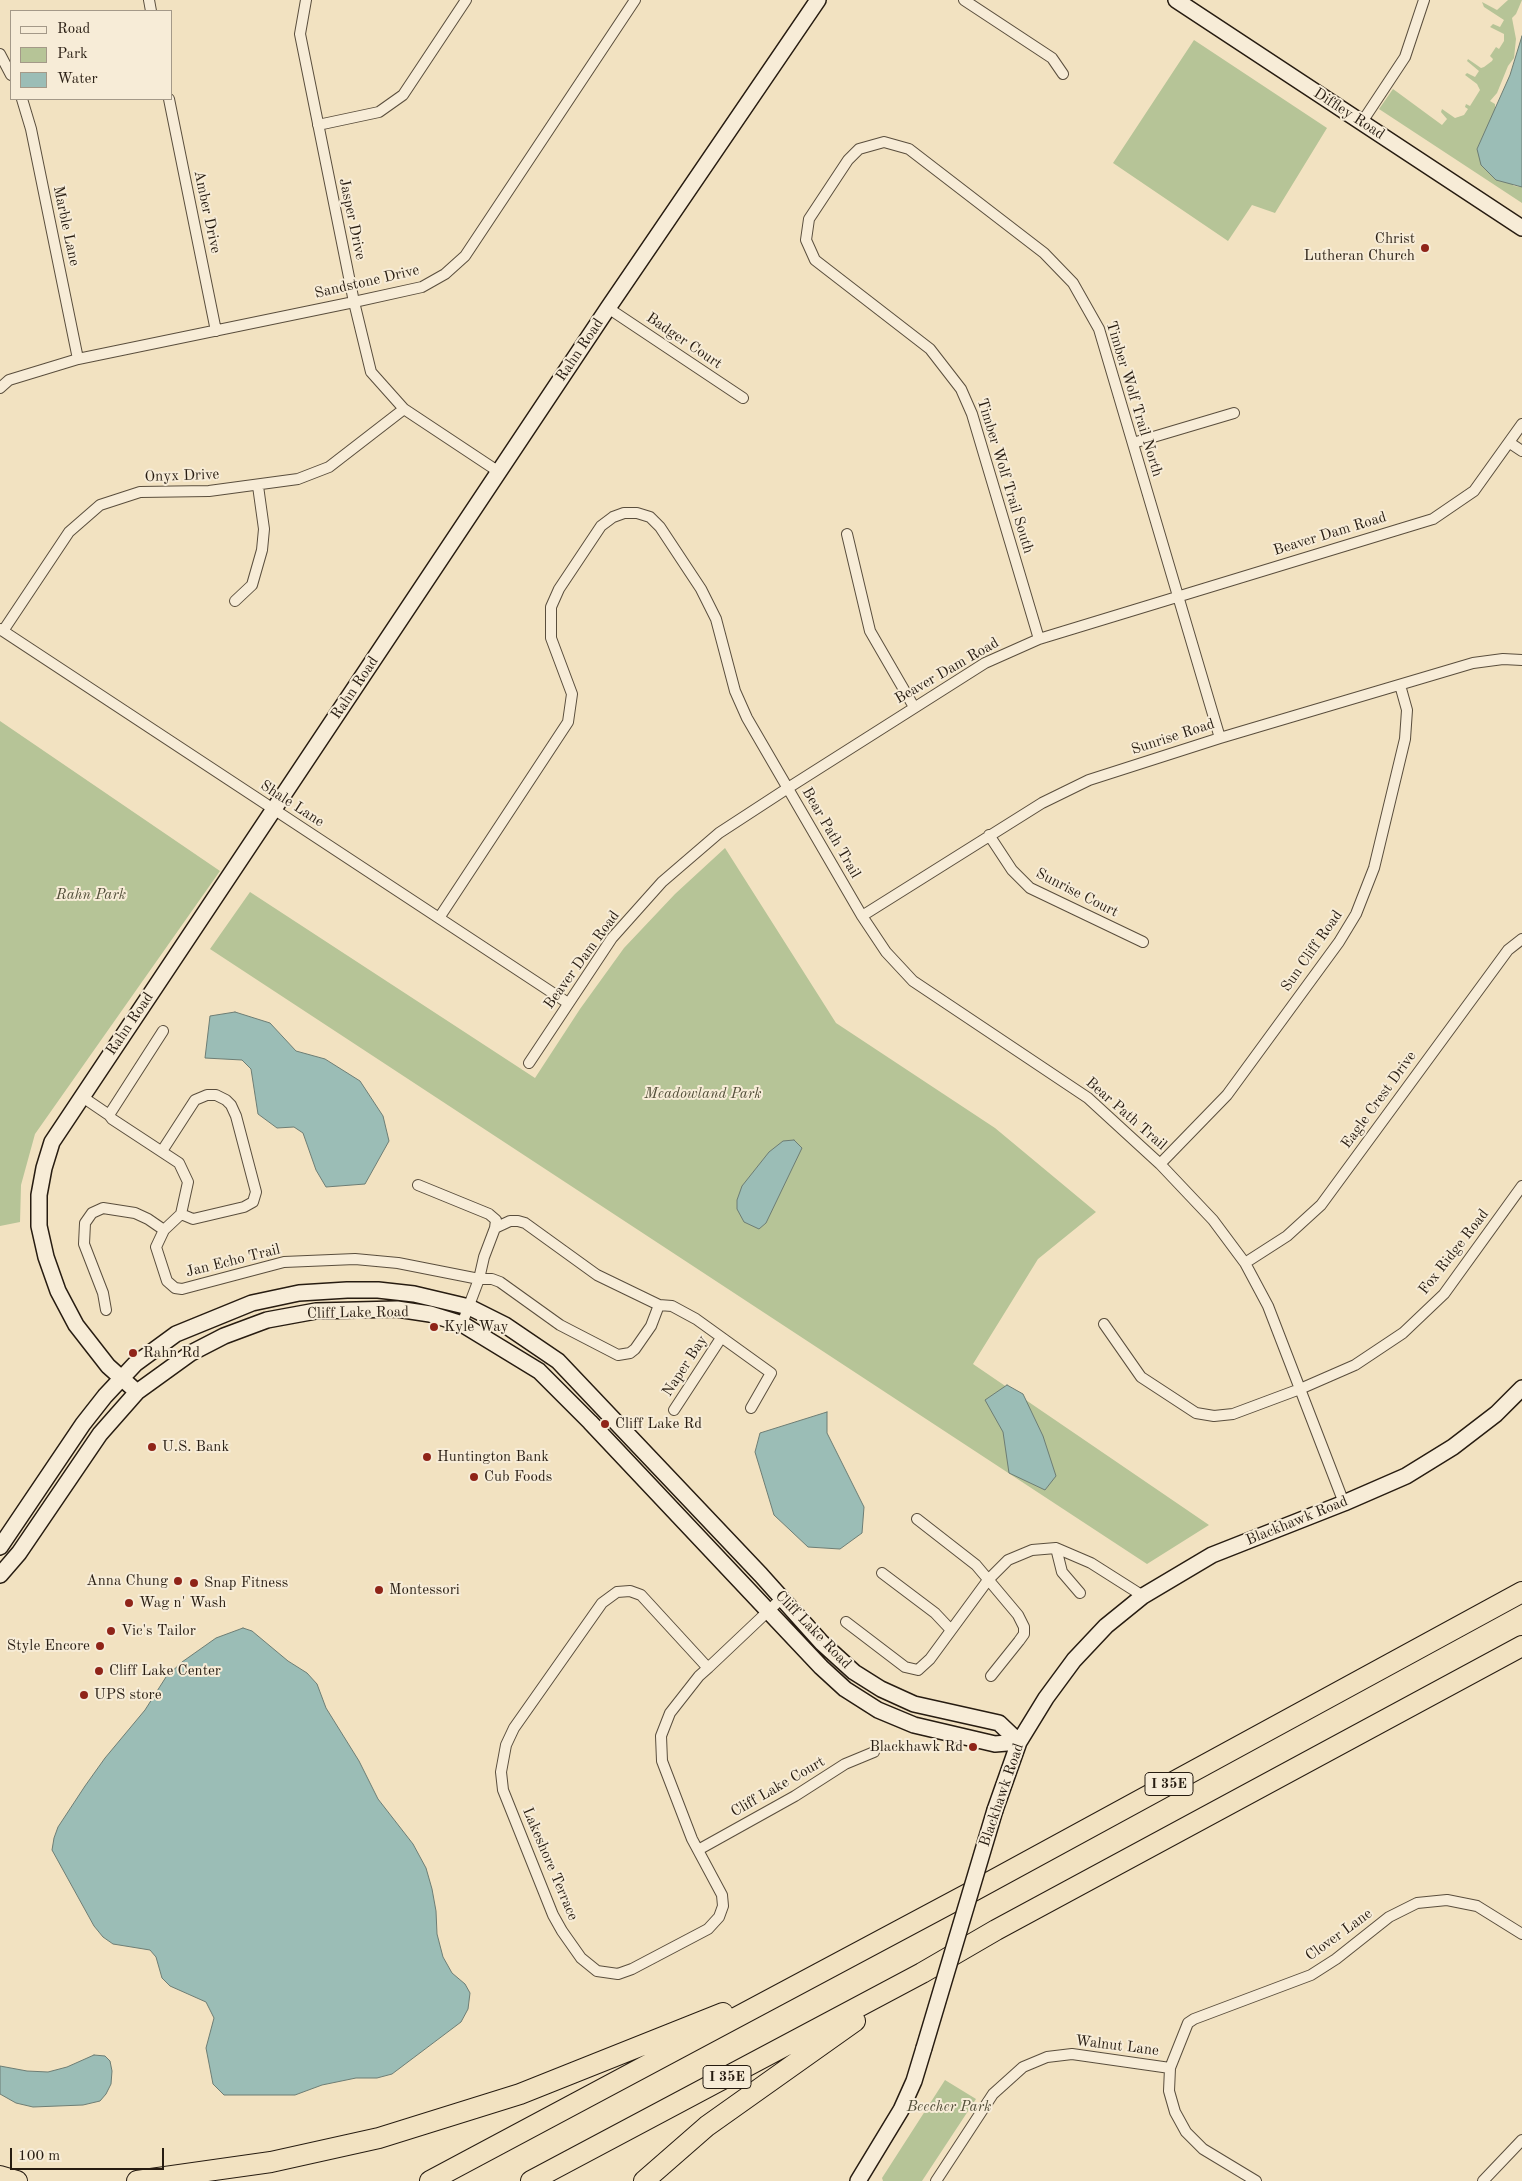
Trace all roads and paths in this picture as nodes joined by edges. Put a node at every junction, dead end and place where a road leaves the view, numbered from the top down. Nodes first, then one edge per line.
1 (306, 0) edge
2 (466, 0) edge
3 (635, 0) edge
4 (818, 0) edge
5 (964, 0) edge
6 (1176, 0) edge
7 (1424, 0) edge
8 (0, 54) edge
9 (10, 73) edge
10 (1063, 74) dead end
11 (22, 100) edge
12 (169, 100) edge
13 (1362, 122) junction
14 (318, 124) junction
15 (848, 160) joint
16 (1522, 228) edge
17 (354, 302) junction
18 (608, 308) junction
19 (216, 331) junction
20 (78, 359) junction
21 (0, 388) edge
22 (743, 398) dead end
23 (404, 409) junction
24 (1234, 413) dead end
25 (1522, 424) edge
26 (1133, 443) junction
27 (1510, 443) junction
28 (1522, 451) edge
29 (499, 472) junction
30 (258, 486) junction
31 (847, 534) dead end
32 (1178, 596) junction
33 (235, 601) dead end
34 (2, 630) edge
35 (1039, 639) junction
36 (1522, 660) edge
37 (1400, 685) junction
38 (914, 707) junction
39 (1220, 738) junction
40 (788, 788) junction
41 (274, 810) junction
42 (989, 835) junction
43 (862, 916) junction
44 (439, 918) junction
45 (1522, 939) edge
46 (1143, 942) dead end
47 (568, 1003) junction
48 (163, 1031) dead end
49 (529, 1063) dead end
50 (81, 1096) junction
51 (109, 1115) junction
52 (162, 1151) junction
53 (1160, 1164) junction
54 (418, 1185) dead end
55 (1522, 1186) edge
56 (181, 1214) junction
57 (495, 1228) junction
58 (164, 1230) junction
59 (1245, 1263) junction
60 (479, 1280) junction
61 (659, 1306) junction
62 (468, 1307) junction
63 (106, 1310) dead end
64 (462, 1324) junction
65 (1104, 1324) dead end
66 (721, 1338) junction
67 (121, 1378) junction
68 (1522, 1388) edge
69 (1300, 1389) junction
70 (137, 1392) junction
71 (751, 1408) dead end
72 (674, 1410) dead end
73 (1344, 1503) junction
74 (917, 1519) dead end
75 (0, 1547) edge
76 (1056, 1548) junction
77 (882, 1572) dead end
78 (0, 1575) edge
79 (988, 1580) junction
80 (1522, 1592) edge
81 (1080, 1593) dead end
82 (1142, 1596) junction
83 (782, 1598) junction
84 (768, 1611) junction
85 (846, 1622) dead end
86 (951, 1630) junction
87 (1522, 1646) edge
88 (708, 1668) junction
89 (991, 1676) dead end
90 (1019, 1742) junction
91 (874, 1752) dead end
92 (698, 1850) junction
93 (1522, 1934) edge
94 (922, 1973) junction
95 (815, 1976) junction
96 (1170, 2068) junction
97 (707, 2126) junction
98 (1522, 2140) edge
99 (0, 2176) edge
100 (17, 2181) edge
101 (137, 2181) edge
102 (430, 2181) edge
103 (531, 2181) edge
104 (644, 2181) edge
105 (658, 2181) edge
106 (858, 2181) edge
107 (936, 2181) edge
108 (1256, 2181) edge
109 (1483, 2181) edge

1 - 14 street, Jasper Drive
2 - 14 street
3 - 17 street, Sandstone Drive
4 - 18 street, Rahn Road
5 - 10 street
6 - 13 street, Diffley Road
7 - 13 street
8 - 9 street
11 - 20 street, Marble Lane
12 - 19 street, Amber Drive
13 - 16 street, Diffley Road
14 - 17 street, Jasper Drive
15 - 26 street, Timber Wolf Trail North
15 - 35 street, Timber Wolf Trail South
17 - 19 street, Sandstone Drive
17 - 23 street, Jasper Drive
18 - 22 street, Badger Court
18 - 29 street, Rahn Road
19 - 20 street, Sandstone Drive
20 - 21 street, Sandstone Drive
23 - 29 street, Jasper Drive
23 - 30 street, Onyx Drive
24 - 26 street
25 - 27 street, Beaver Dam Road
26 - 32 street, Timber Wolf Trail North
27 - 28 street
27 - 32 street, Beaver Dam Road
29 - 41 street, Rahn Road
30 - 33 street
30 - 34 street, Onyx Drive
31 - 38 street
32 - 35 street, Beaver Dam Road
32 - 39 street, Timber Wolf Trail North
34 - 41 street, Shale Lane
35 - 38 street, Beaver Dam Road
36 - 37 street, Sunrise Road
37 - 39 street, Sunrise Road
37 - 53 street, Sun Cliff Road
38 - 40 street, Beaver Dam Road
39 - 42 street, Sunrise Road
40 - 43 street, Bear Path Trail
40 - 44 street, Bear Path Trail
40 - 47 street, Beaver Dam Road
41 - 44 street, Shale Lane
41 - 50 street, Rahn Road
42 - 43 street, Sunrise Road
42 - 46 street, Sunrise Court
43 - 53 street, Bear Path Trail
44 - 47 street, Shale Lane
45 - 59 street, Eagle Crest Drive
47 - 49 street, Beaver Dam Road
48 - 51 street
50 - 51 street
50 - 67 street, Rahn Road
51 - 52 street
52 - 56 street
52 - 56 street
53 - 59 street, Bear Path Trail
54 - 57 street
55 - 69 street, Fox Ridge Road
56 - 58 street
57 - 60 street
57 - 61 street
58 - 60 street, Jan Echo Trail
58 - 63 street
59 - 69 street, Bear Path Trail
60 - 61 street, Jan Echo Trail
60 - 62 street
61 - 66 street
62 - 64 street
62 - 67 street, Cliff Lake Road
62 - 83 street, Cliff Lake Road
64 - 70 street, Cliff Lake Road
64 - 84 street, Cliff Lake Road
65 - 69 street, Fox Ridge Road
66 - 71 street
66 - 72 street, Naper Bay
67 - 70 street, Rahn Road
67 - 75 street, Cliff Lake Road
68 - 73 street, Blackhawk Road
69 - 73 street, Bear Path Trail
70 - 78 street, Cliff Lake Road
73 - 82 street, Blackhawk Road
74 - 79 street
76 - 79 street
76 - 81 street
76 - 82 street
77 - 86 street
79 - 86 street
79 - 89 street
80 - 95 highway, I 35E
82 - 90 street, Blackhawk Road
83 - 84 street, Lakeshore Terrace
83 - 90 street, Cliff Lake Road
84 - 88 street, Lakeshore Terrace
84 - 90 street, Cliff Lake Road
85 - 86 street
87 - 94 highway, I 35E
88 - 92 street, Lakeshore Terrace
88 - 92 street, Lakeshore Terrace
90 - 106 street, Blackhawk Road, bridge
91 - 92 street, Cliff Lake Court
93 - 96 street, Clover Lane
94 - 97 highway
94 - 103 highway, I 35E
95 - 101 highway
95 - 102 highway, I 35E
96 - 107 street, Walnut Lane
96 - 108 street, Walnut Lane
97 - 104 highway
97 - 105 highway
98 - 109 street
99 - 100 highway

